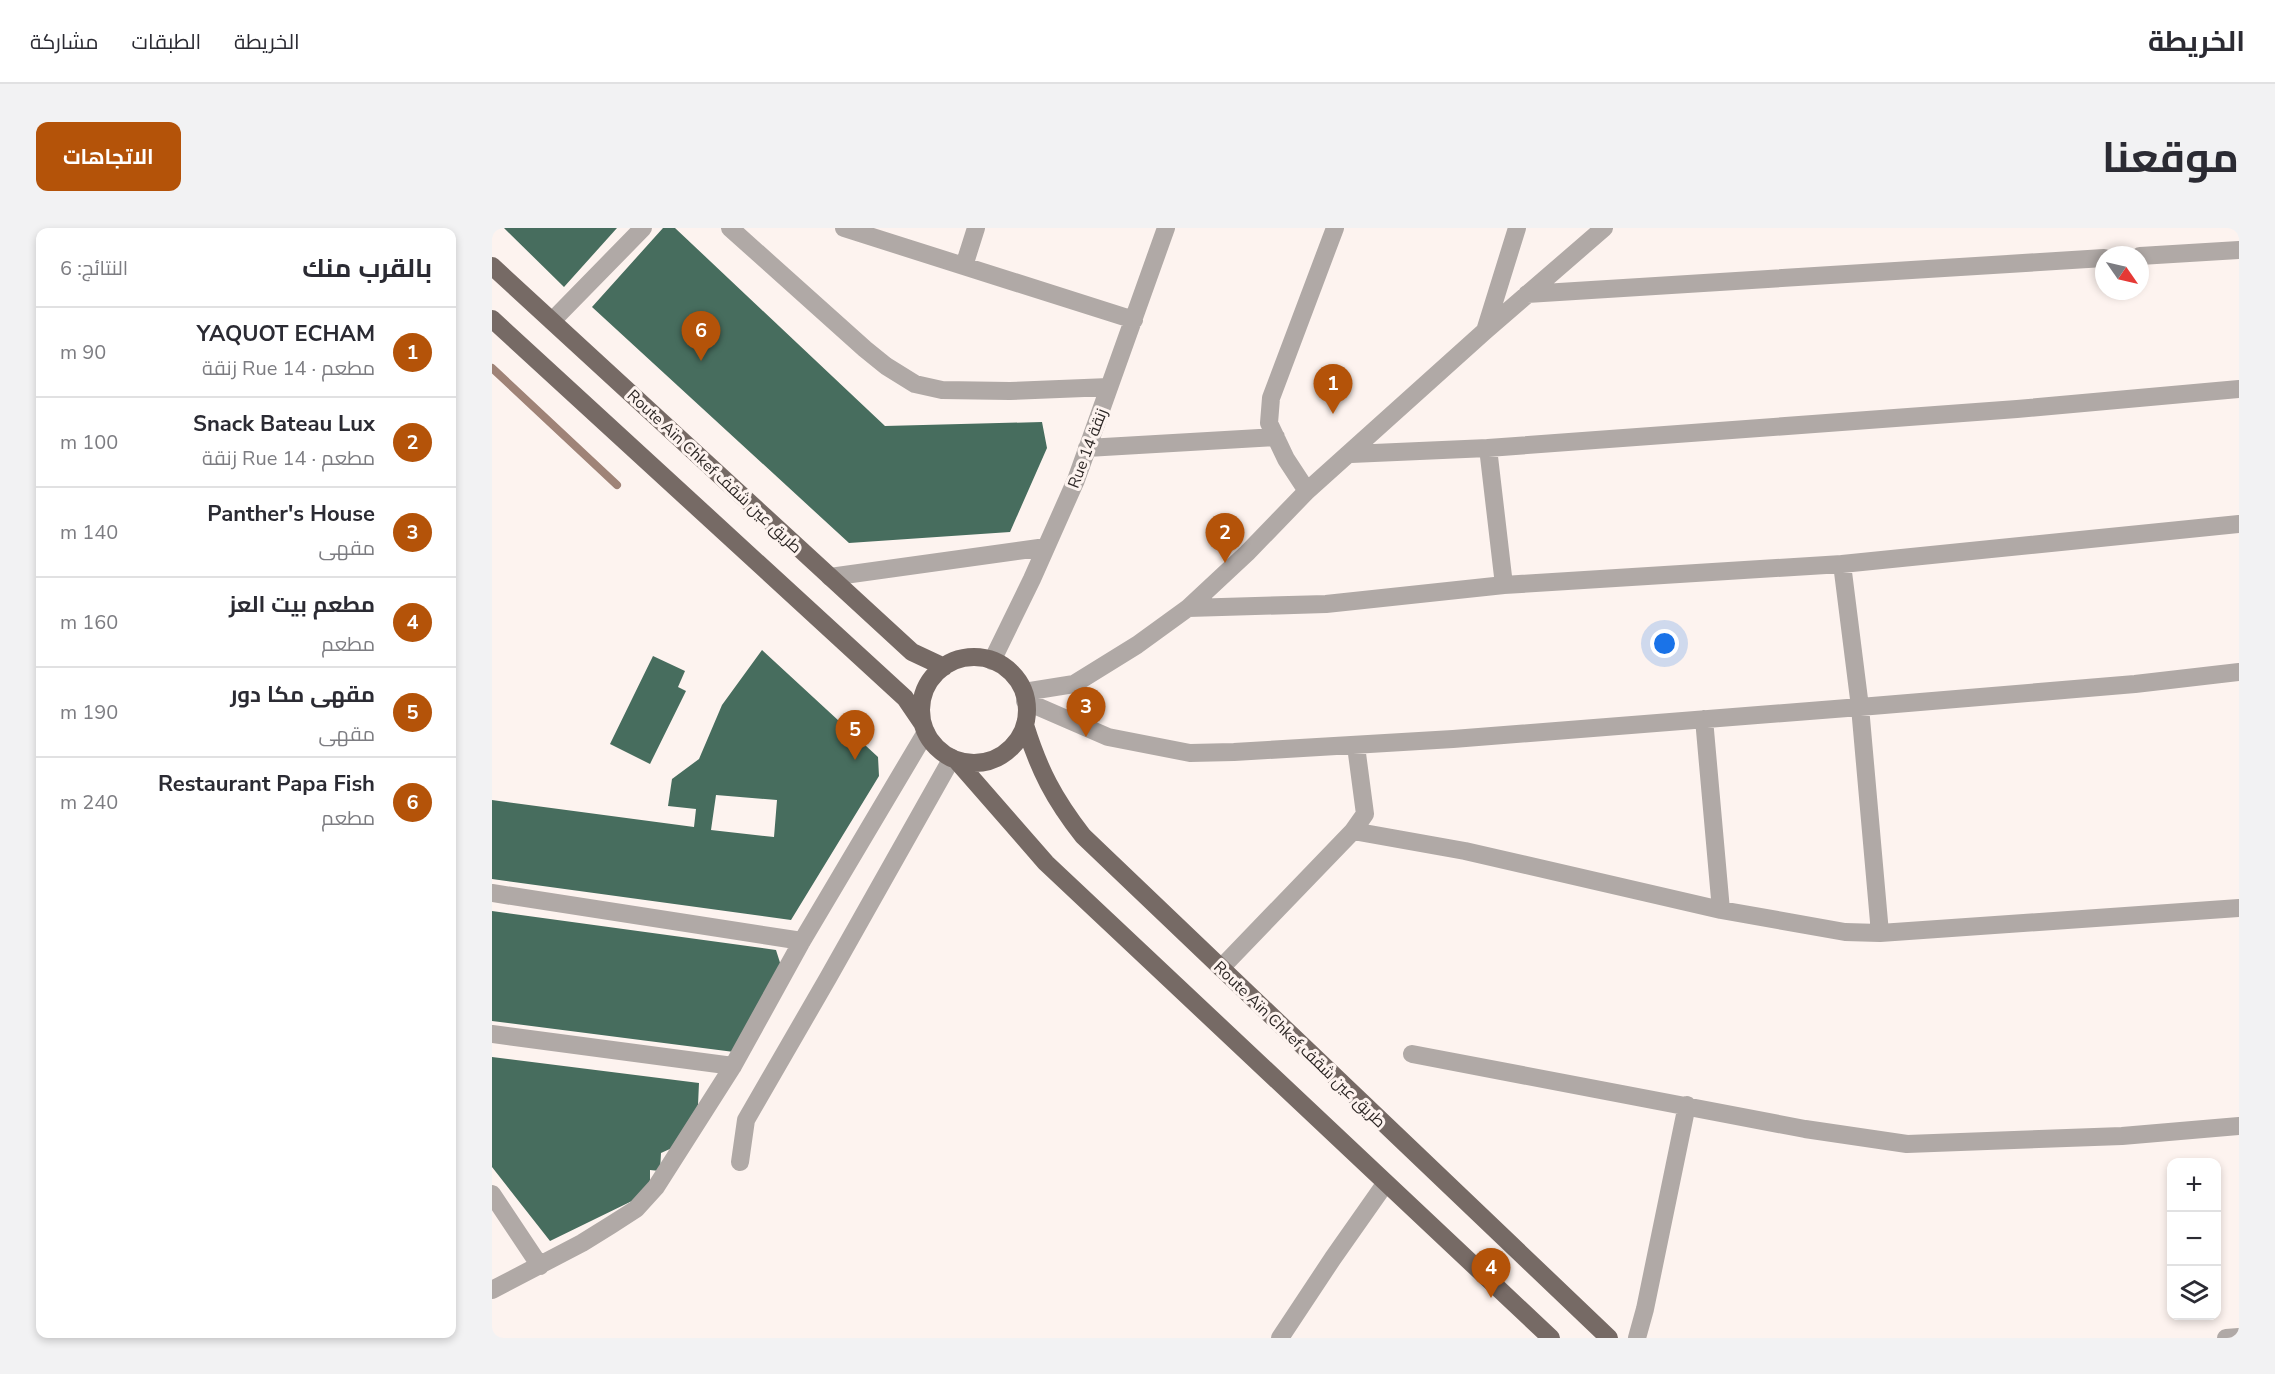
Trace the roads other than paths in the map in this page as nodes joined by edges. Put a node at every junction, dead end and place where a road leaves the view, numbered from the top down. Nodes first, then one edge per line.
1 (643, 228) edge
2 (730, 228) edge
3 (844, 228) edge
4 (976, 228) edge
5 (1166, 228) edge
6 (1335, 228) edge
7 (1516, 228) edge
8 (1604, 228) edge
9 (2239, 249) edge
10 (2149, 255) edge
11 (2095, 259) edge
12 (492, 266) edge
13 (963, 266) junction
14 (1527, 294) junction
15 (492, 319) edge
16 (1134, 320) junction
17 (552, 321) junction
18 (1485, 331) junction
19 (1109, 387) junction
20 (2239, 389) edge
21 (1275, 437) junction
22 (1087, 448) junction
23 (1488, 448) junction
24 (1351, 454) junction
25 (1307, 491) junction
26 (2239, 524) edge
27 (1046, 548) junction
28 (1842, 564) junction
29 (830, 577) junction
30 (1504, 585) junction
31 (1188, 608) junction
32 (992, 661) junction
33 (944, 667) junction
34 (2239, 672) edge
35 (1024, 696) junction
36 (1860, 707) junction
37 (1704, 719) junction
38 (1025, 725) junction
39 (924, 728) junction
40 (1356, 746) junction
41 (954, 760) junction
42 (1353, 831) junction
43 (492, 893) edge
44 (2239, 908) edge
45 (1721, 910) junction
46 (1880, 933) junction
47 (801, 941) junction
48 (1221, 968) junction
49 (492, 1034) edge
50 (1412, 1054) dead end
51 (733, 1066) junction
52 (1687, 1105) junction
53 (2239, 1126) edge
54 (740, 1162) dead end
55 (1385, 1184) junction
56 (492, 1194) edge
57 (540, 1266) junction
58 (492, 1290) edge
59 (2239, 1337) edge
60 (1280, 1338) edge
61 (1551, 1338) edge
62 (1609, 1338) edge
63 (1637, 1338) edge
64 (2226, 1338) edge

1 - 17 street
2 - 19 street
3 - 13 street
4 - 13 street
5 - 16 street, Rue 14 زنقة
6 - 21 street
7 - 18 street
8 - 14 street
9 - 10 street
11 - 14 street
12 - 17 main road, Route Aïn Chkef طريق عين شقف
13 - 16 street
14 - 18 street
15 - 39 main road
16 - 19 street, Rue 14 زنقة
17 - 29 main road, Route Aïn Chkef طريق عين شقف
18 - 24 street
19 - 22 street, Rue 14 زنقة
20 - 23 street
21 - 22 street
21 - 25 street
22 - 27 street, Rue 14 زنقة
23 - 24 street
23 - 30 street
24 - 25 street
25 - 31 street
26 - 28 street
27 - 29 street
27 - 32 street, Rue 14 زنقة
28 - 30 street
28 - 36 street
29 - 33 main road, Route Aïn Chkef طريق عين شقف
30 - 31 street
31 - 35 street
32 - 33 main road
32 - 35 main road
33 - 39 main road
34 - 36 street
35 - 38 main road
35 - 40 street
36 - 37 street
36 - 46 street
37 - 40 street
37 - 45 street
38 - 41 main road
38 - 48 main road, Route Aïn Chkef طريق عين شقف
39 - 41 main road
39 - 47 street
40 - 42 street
41 - 54 street
41 - 55 main road
42 - 45 street
42 - 48 street
43 - 47 street
44 - 46 street
45 - 46 street
47 - 51 street
48 - 62 main road, Route Aïn Chkef طريق عين شقف
49 - 51 street
50 - 52 street
51 - 57 street
52 - 53 street
52 - 63 street
55 - 60 street
55 - 61 main road
56 - 57 street
57 - 58 street
59 - 64 street

